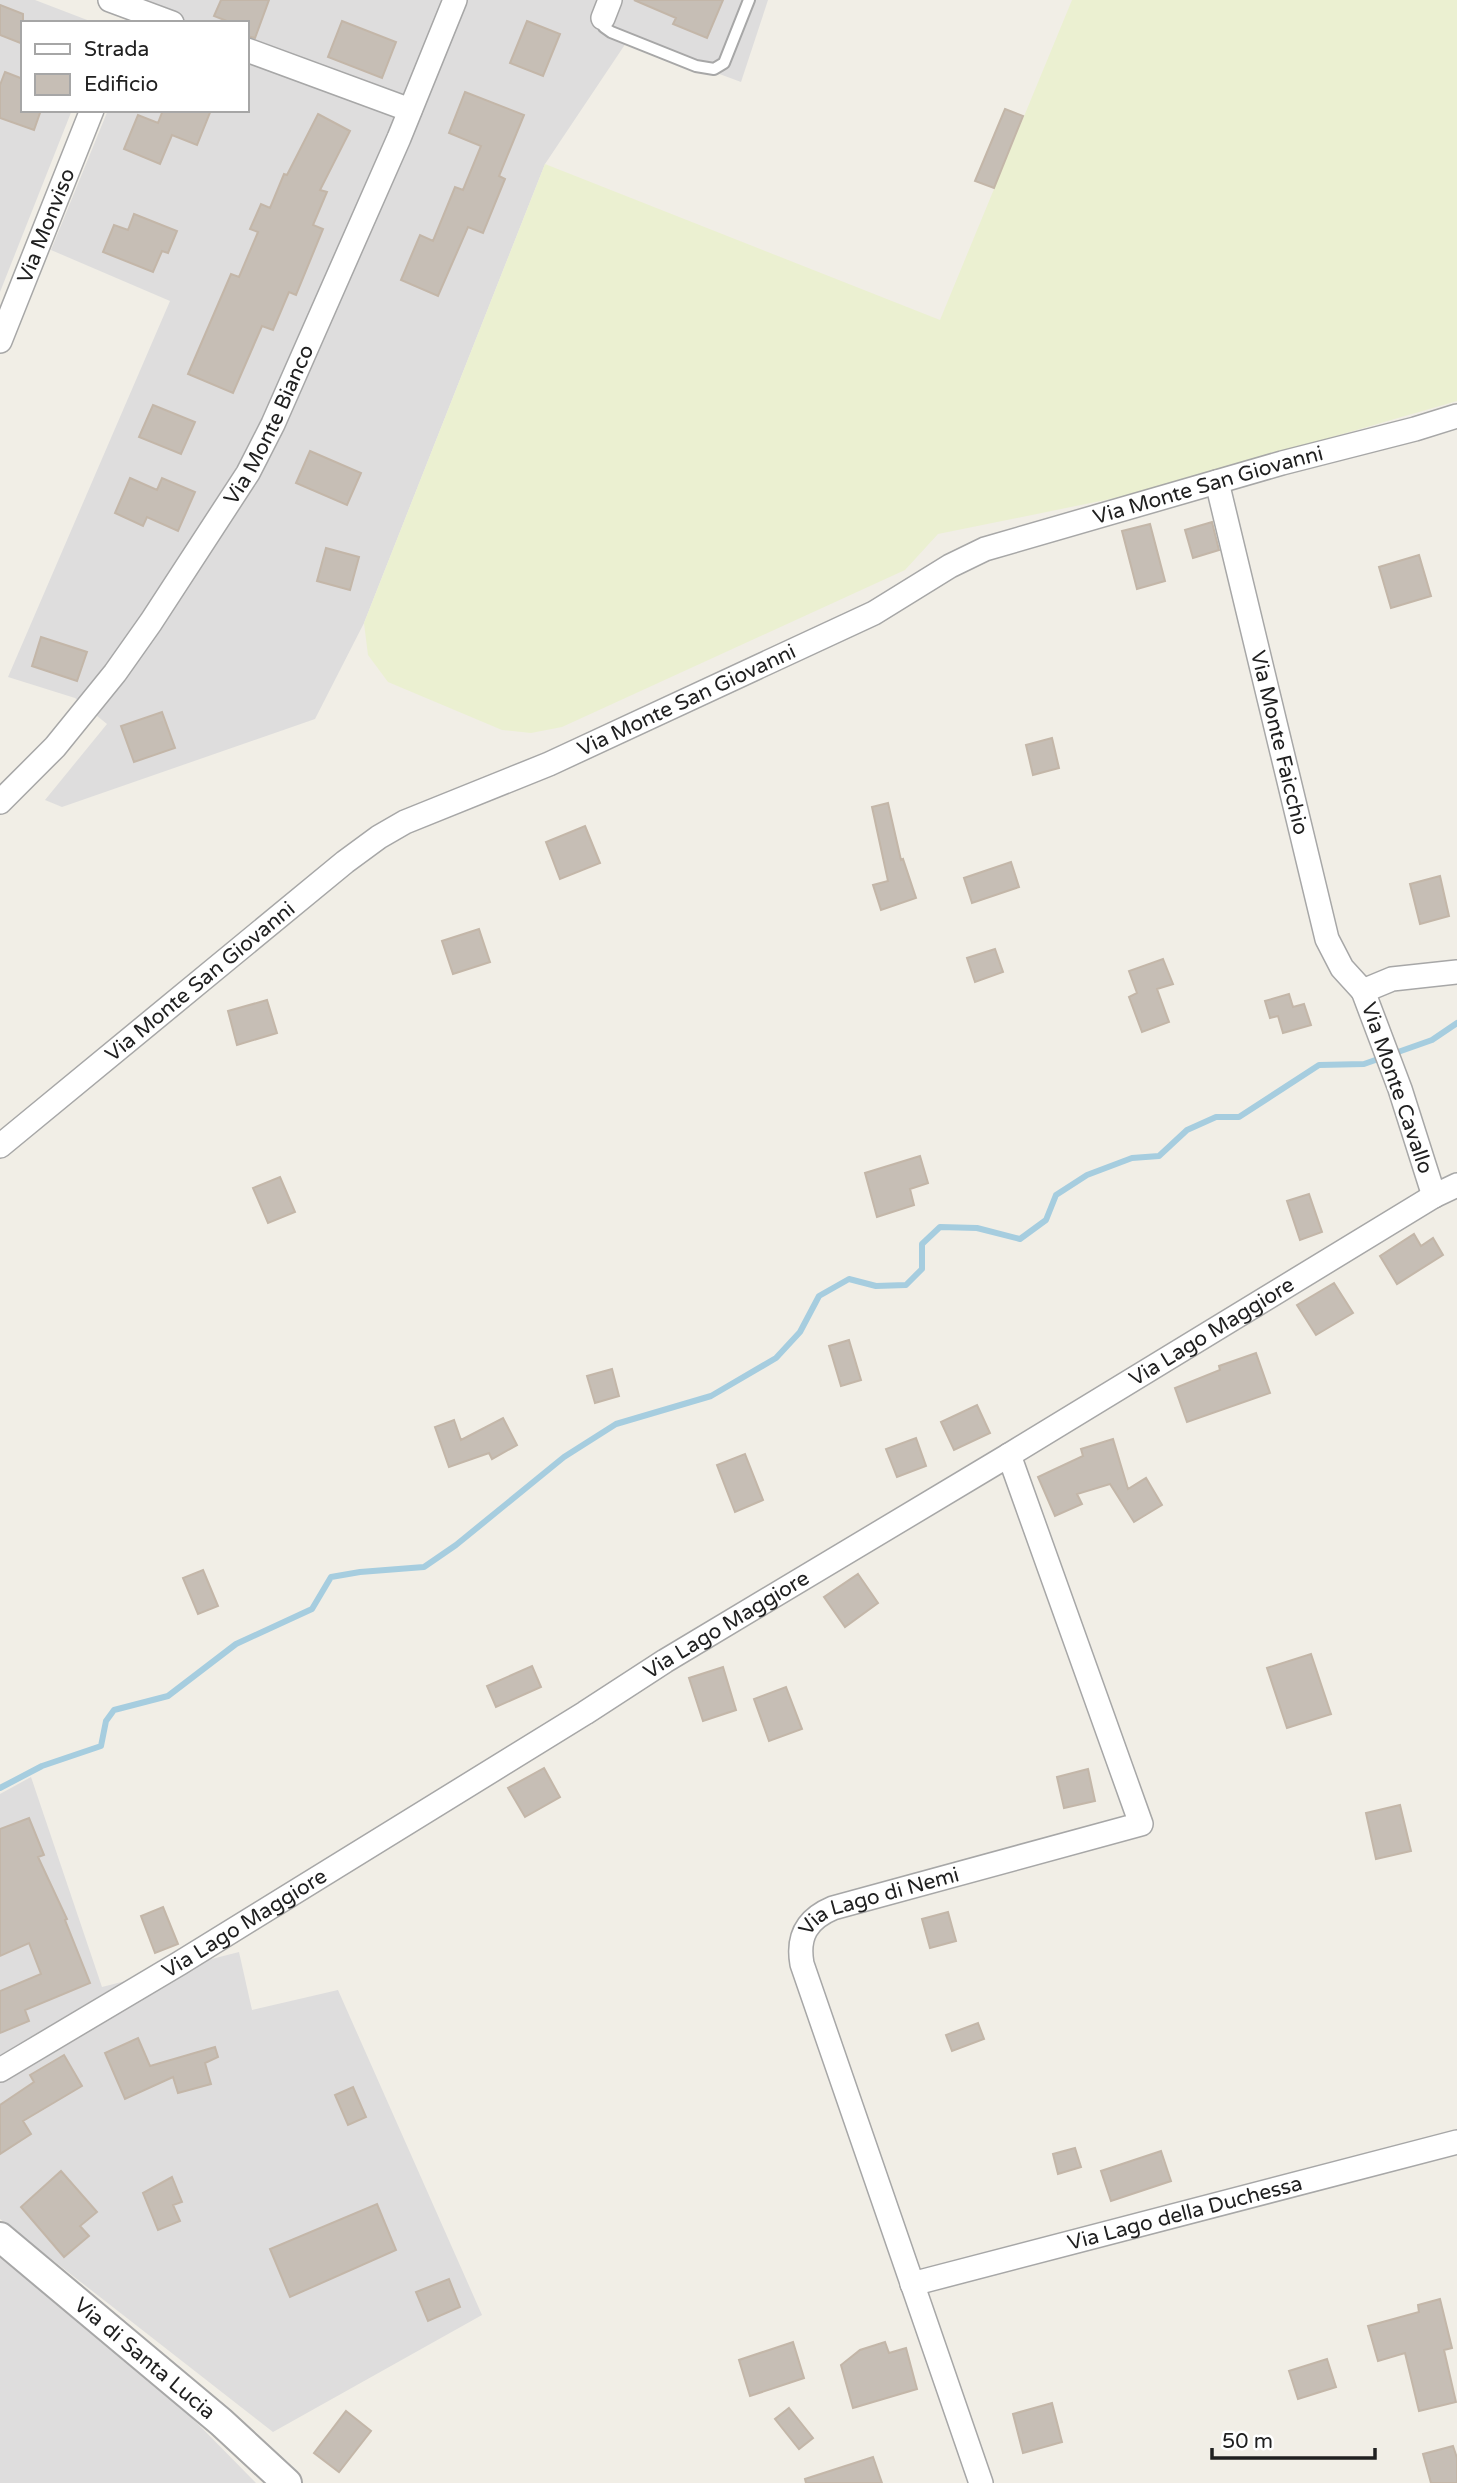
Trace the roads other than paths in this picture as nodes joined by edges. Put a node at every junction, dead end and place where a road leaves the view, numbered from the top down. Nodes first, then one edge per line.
1 (110, 0) edge
2 (455, 0) edge
3 (749, 0) edge
4 (606, 9) edge
5 (132, 10) edge
6 (166, 21) edge
7 (248, 50) edge
8 (410, 110) junction
9 (91, 112) edge
10 (0, 341) edge
11 (1457, 416) edge
12 (1217, 482) junction
13 (0, 802) edge
14 (1457, 972) edge
15 (1363, 991) junction
16 (0, 1146) edge
17 (1457, 1185) edge
18 (1434, 1196) junction
19 (1009, 1455) junction
20 (0, 2070) edge
21 (1457, 2142) edge
22 (0, 2237) edge
23 (912, 2284) junction
24 (287, 2483) edge
25 (981, 2483) edge

1 - 5 street
2 - 8 street, Via Monte Bianco
3 - 4 lane
5 - 6 street
7 - 8 street
8 - 13 street, Via Monte Bianco
9 - 10 street, Via Monviso
11 - 12 street, Via Monte San Giovanni
12 - 15 street, Via Monte Faicchio
12 - 16 street, Via Monte San Giovanni
14 - 15 street, Via Monte Cavallo
15 - 18 street, Via Monte Cavallo
17 - 18 street, Via Lago Maggiore
18 - 19 street, Via Lago Maggiore
19 - 20 street, Via Lago Maggiore
19 - 23 street, Via Lago di Nemi
21 - 23 street, Via Lago della Duchessa
22 - 24 street, Via di Santa Lucia
23 - 25 street, Via Lago di Nemi

